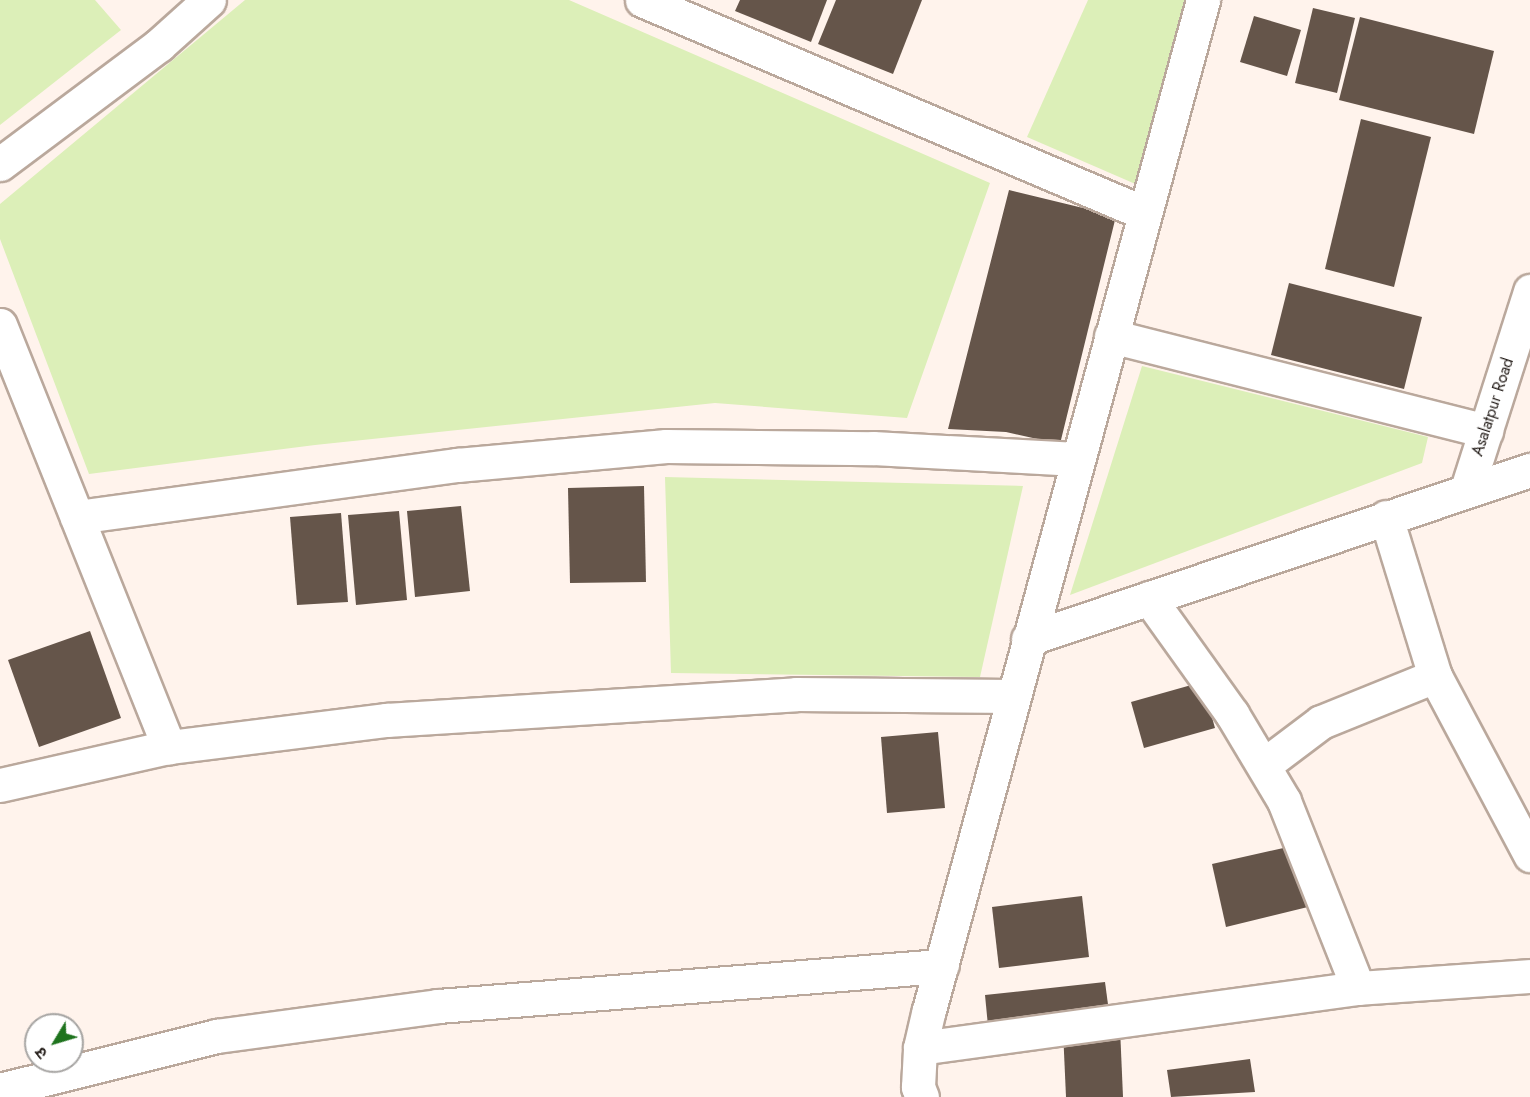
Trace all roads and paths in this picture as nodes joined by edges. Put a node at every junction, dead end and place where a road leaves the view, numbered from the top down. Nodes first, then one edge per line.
1 (209, 0) edge
2 (642, 0) edge
3 (1203, 0) edge
4 (697, 11) edge
5 (0, 164) edge
6 (1144, 213) junction
7 (1530, 291) edge
8 (0, 325) edge
9 (1110, 336) junction
10 (1523, 338) edge
11 (1486, 431) junction
12 (1077, 459) junction
13 (1530, 470) edge
14 (1467, 489) junction
15 (77, 516) junction
16 (1386, 517) junction
17 (1149, 598) junction
18 (1028, 639) junction
19 (1435, 676) junction
20 (1013, 696) junction
21 (169, 747) junction
22 (1264, 765) junction
23 (0, 785) edge
24 (1530, 855) edge
25 (941, 966) junction
26 (1530, 976) edge
27 (1358, 987) junction
28 (920, 1048) junction
29 (0, 1090) edge
30 (922, 1097) edge

1 - 5 street
2 - 4 street
3 - 6 street
4 - 6 street
6 - 9 street
7 - 10 street, Asalatpur Road
8 - 15 street
9 - 11 street
9 - 12 street
10 - 11 street, Asalatpur Road
11 - 14 street, Asalatpur Road
12 - 15 street
12 - 18 street
13 - 14 street
14 - 16 street
15 - 21 street
16 - 17 street
16 - 19 street
17 - 18 street
17 - 22 street
18 - 20 street
19 - 22 street
19 - 24 street
20 - 21 street
20 - 25 street
21 - 23 street
22 - 27 street
25 - 28 street
25 - 29 street
26 - 27 street
27 - 28 street
28 - 30 street

